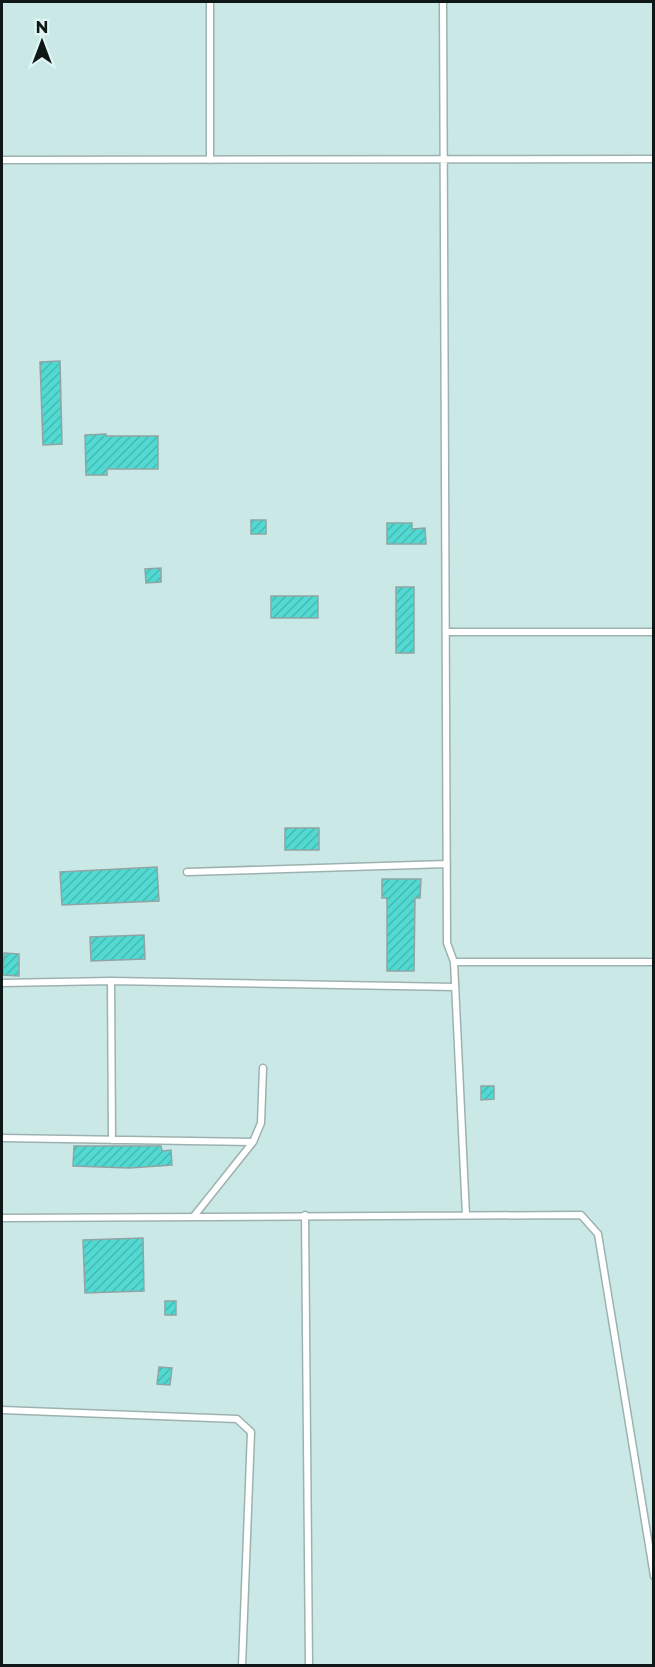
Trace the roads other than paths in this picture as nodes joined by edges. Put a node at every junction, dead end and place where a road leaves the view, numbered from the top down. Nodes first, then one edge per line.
1 (210, 2) edge
2 (443, 2) edge
3 (654, 159) edge
4 (2, 160) edge
5 (210, 160) junction
6 (445, 160) junction
7 (446, 632) junction
8 (654, 632) edge
9 (447, 864) junction
10 (187, 872) dead end
11 (454, 962) junction
12 (654, 962) edge
13 (111, 981) junction
14 (2, 983) edge
15 (455, 987) junction
16 (263, 1068) dead end
17 (2, 1138) edge
18 (111, 1140) junction
19 (253, 1142) junction
20 (305, 1215) junction
21 (466, 1215) junction
22 (194, 1216) junction
23 (2, 1218) edge
24 (2, 1410) edge
25 (654, 1576) edge
26 (242, 1665) edge
27 (309, 1665) edge

1 - 5 lane
2 - 6 lane
3 - 6 lane
4 - 5 lane
5 - 6 lane
6 - 7 lane
7 - 8 lane
7 - 9 lane
9 - 10 lane
9 - 11 lane
11 - 12 lane
11 - 15 lane
13 - 14 lane
13 - 15 lane
13 - 18 lane
15 - 21 lane
16 - 19 lane
17 - 18 lane
18 - 19 lane
19 - 22 lane
20 - 21 lane
20 - 22 lane
20 - 27 lane
21 - 25 lane
22 - 23 lane
24 - 26 lane

